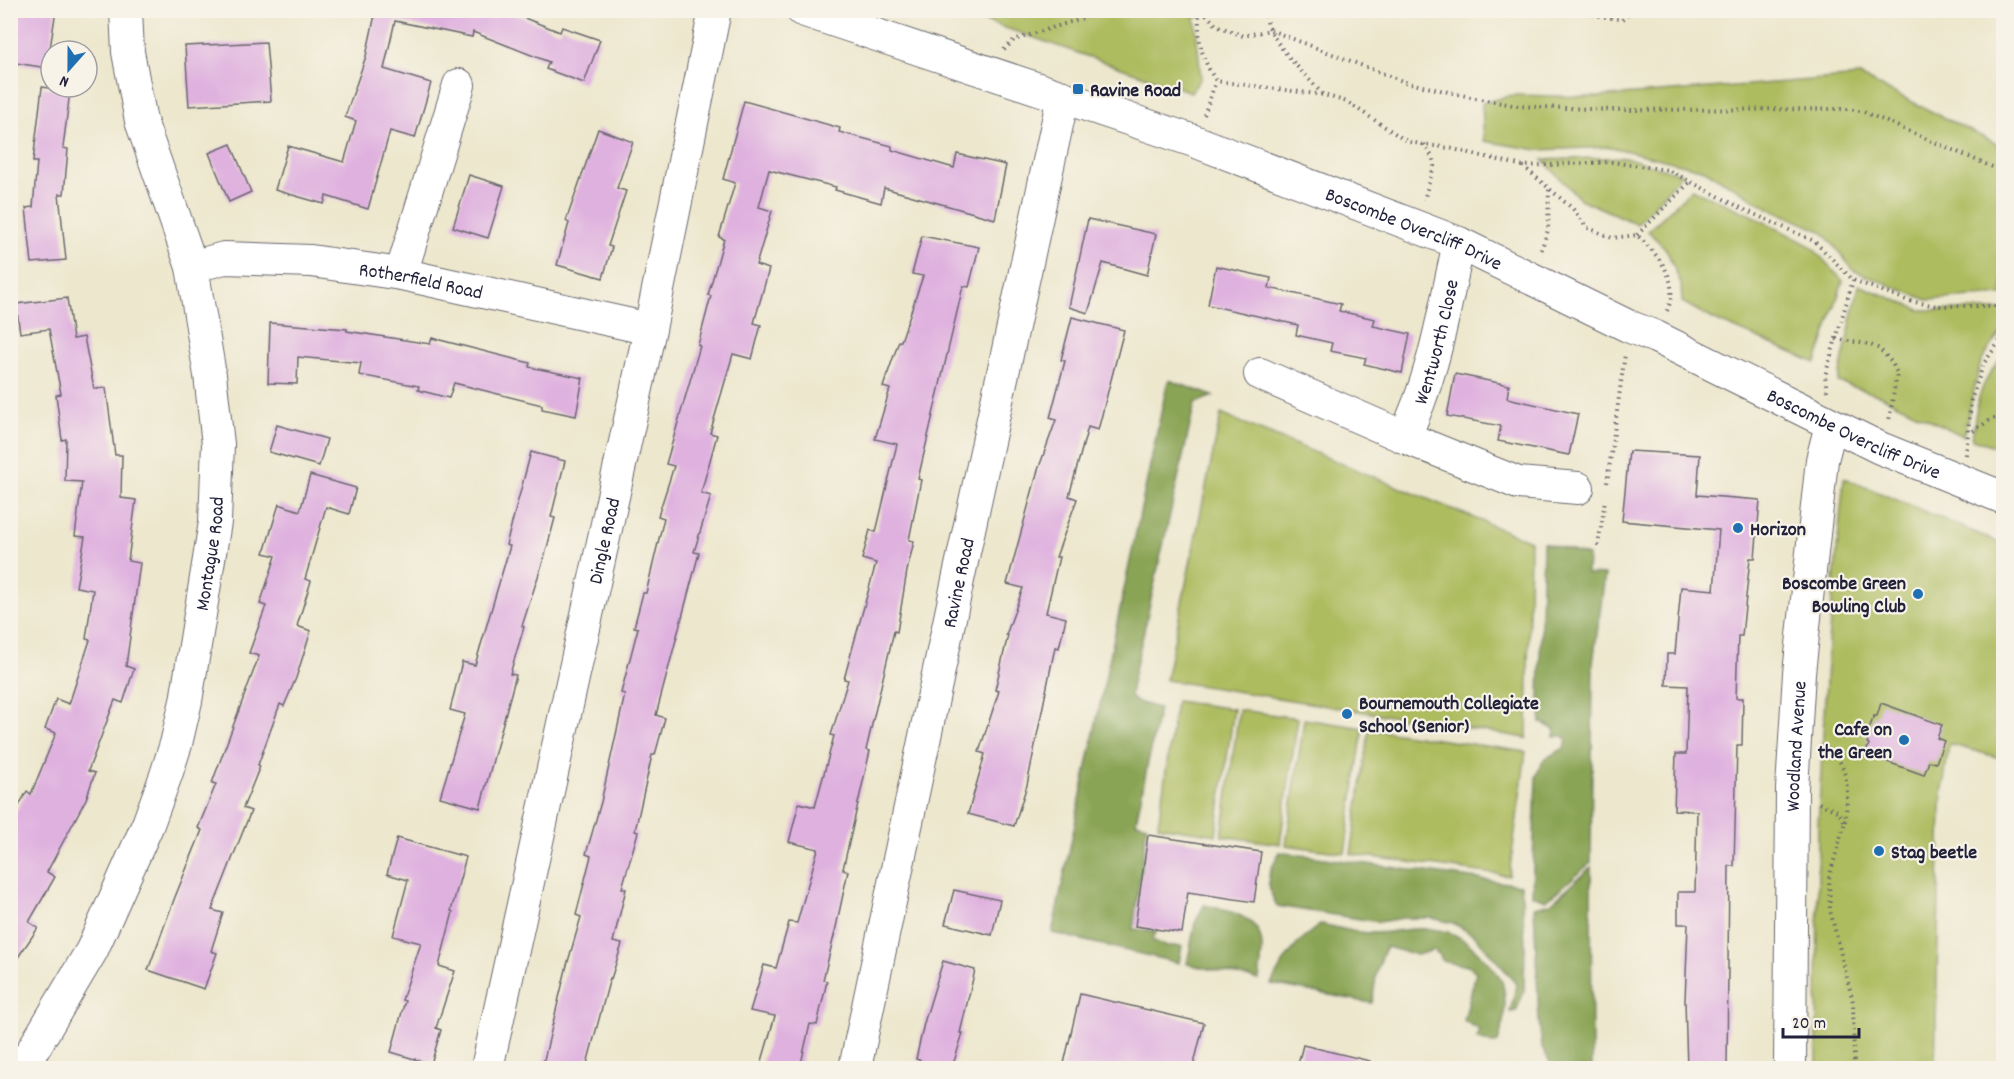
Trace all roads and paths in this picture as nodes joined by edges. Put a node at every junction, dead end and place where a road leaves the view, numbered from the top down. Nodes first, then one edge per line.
1 (126, 10) edge
2 (715, 10) edge
3 (802, 10) edge
4 (1108, 10) edge
5 (1200, 10) edge
6 (1265, 10) edge
7 (1459, 10) edge
8 (1494, 10) edge
9 (1569, 10) edge
10 (1627, 10) edge
11 (1270, 30) junction
12 (982, 71) junction
13 (1216, 81) junction
14 (459, 85) dead end
15 (1324, 95) junction
16 (1064, 97) junction
17 (1194, 141) junction
18 (1424, 144) junction
19 (1523, 166) junction
20 (2004, 172) edge
21 (1691, 181) junction
22 (1549, 189) junction
23 (1426, 193) dead end
24 (1637, 235) junction
25 (1459, 243) junction
26 (1540, 250) dead end
27 (192, 267) junction
28 (400, 274) junction
29 (1853, 280) junction
30 (2004, 306) edge
31 (1667, 312) dead end
32 (1628, 326) junction
33 (650, 329) junction
34 (2004, 335) edge
35 (1836, 339) junction
36 (1260, 374) dead end
37 (1891, 415) dead end
38 (2004, 415) edge
39 (1831, 425) junction
40 (1973, 431) dead end
41 (1404, 437) junction
42 (1964, 483) junction
43 (1578, 488) dead end
44 (2004, 498) edge
45 (1598, 546) dead end
46 (1795, 743) junction
47 (1792, 789) junction
48 (1845, 822) junction
49 (19, 1068) edge
50 (487, 1068) edge
51 (855, 1068) edge
52 (1790, 1068) edge
53 (1854, 1068) edge

1 - 27 street, Montague Road
2 - 33 street, Dingle Road
3 - 12 street, Boscombe Overcliff Drive
4 - 12 path
5 - 11 path
5 - 13 path
6 - 11 path
7 - 8 path
9 - 10 path
11 - 15 path
11 - 20 path
12 - 16 street, Boscombe Overcliff Drive
13 - 15 path
13 - 17 path
14 - 28 street
15 - 18 path
16 - 17 street, Boscombe Overcliff Drive
16 - 51 street, Ravine Road
17 - 25 street, Boscombe Overcliff Drive
18 - 19 path
18 - 23 path
19 - 21 path
19 - 22 path
21 - 24 path
21 - 29 path
22 - 24 path
22 - 26 path
24 - 31 path
25 - 32 street, Boscombe Overcliff Drive
25 - 41 street, Wentworth Close
27 - 28 street, Rotherfield Road
27 - 49 street, Montague Road
28 - 33 street, Rotherfield Road
29 - 30 path
29 - 35 path
32 - 39 street, Boscombe Overcliff Drive
32 - 45 path
33 - 50 street, Dingle Road
34 - 42 path
35 - 37 path
35 - 39 path
36 - 41 street
38 - 40 path
39 - 42 street, Boscombe Overcliff Drive
39 - 46 street, Woodland Avenue
41 - 43 street
42 - 44 street, Boscombe Overcliff Drive
46 - 47 street, Woodland Avenue
46 - 48 path
47 - 48 path
47 - 52 street, Woodland Avenue
48 - 53 path

